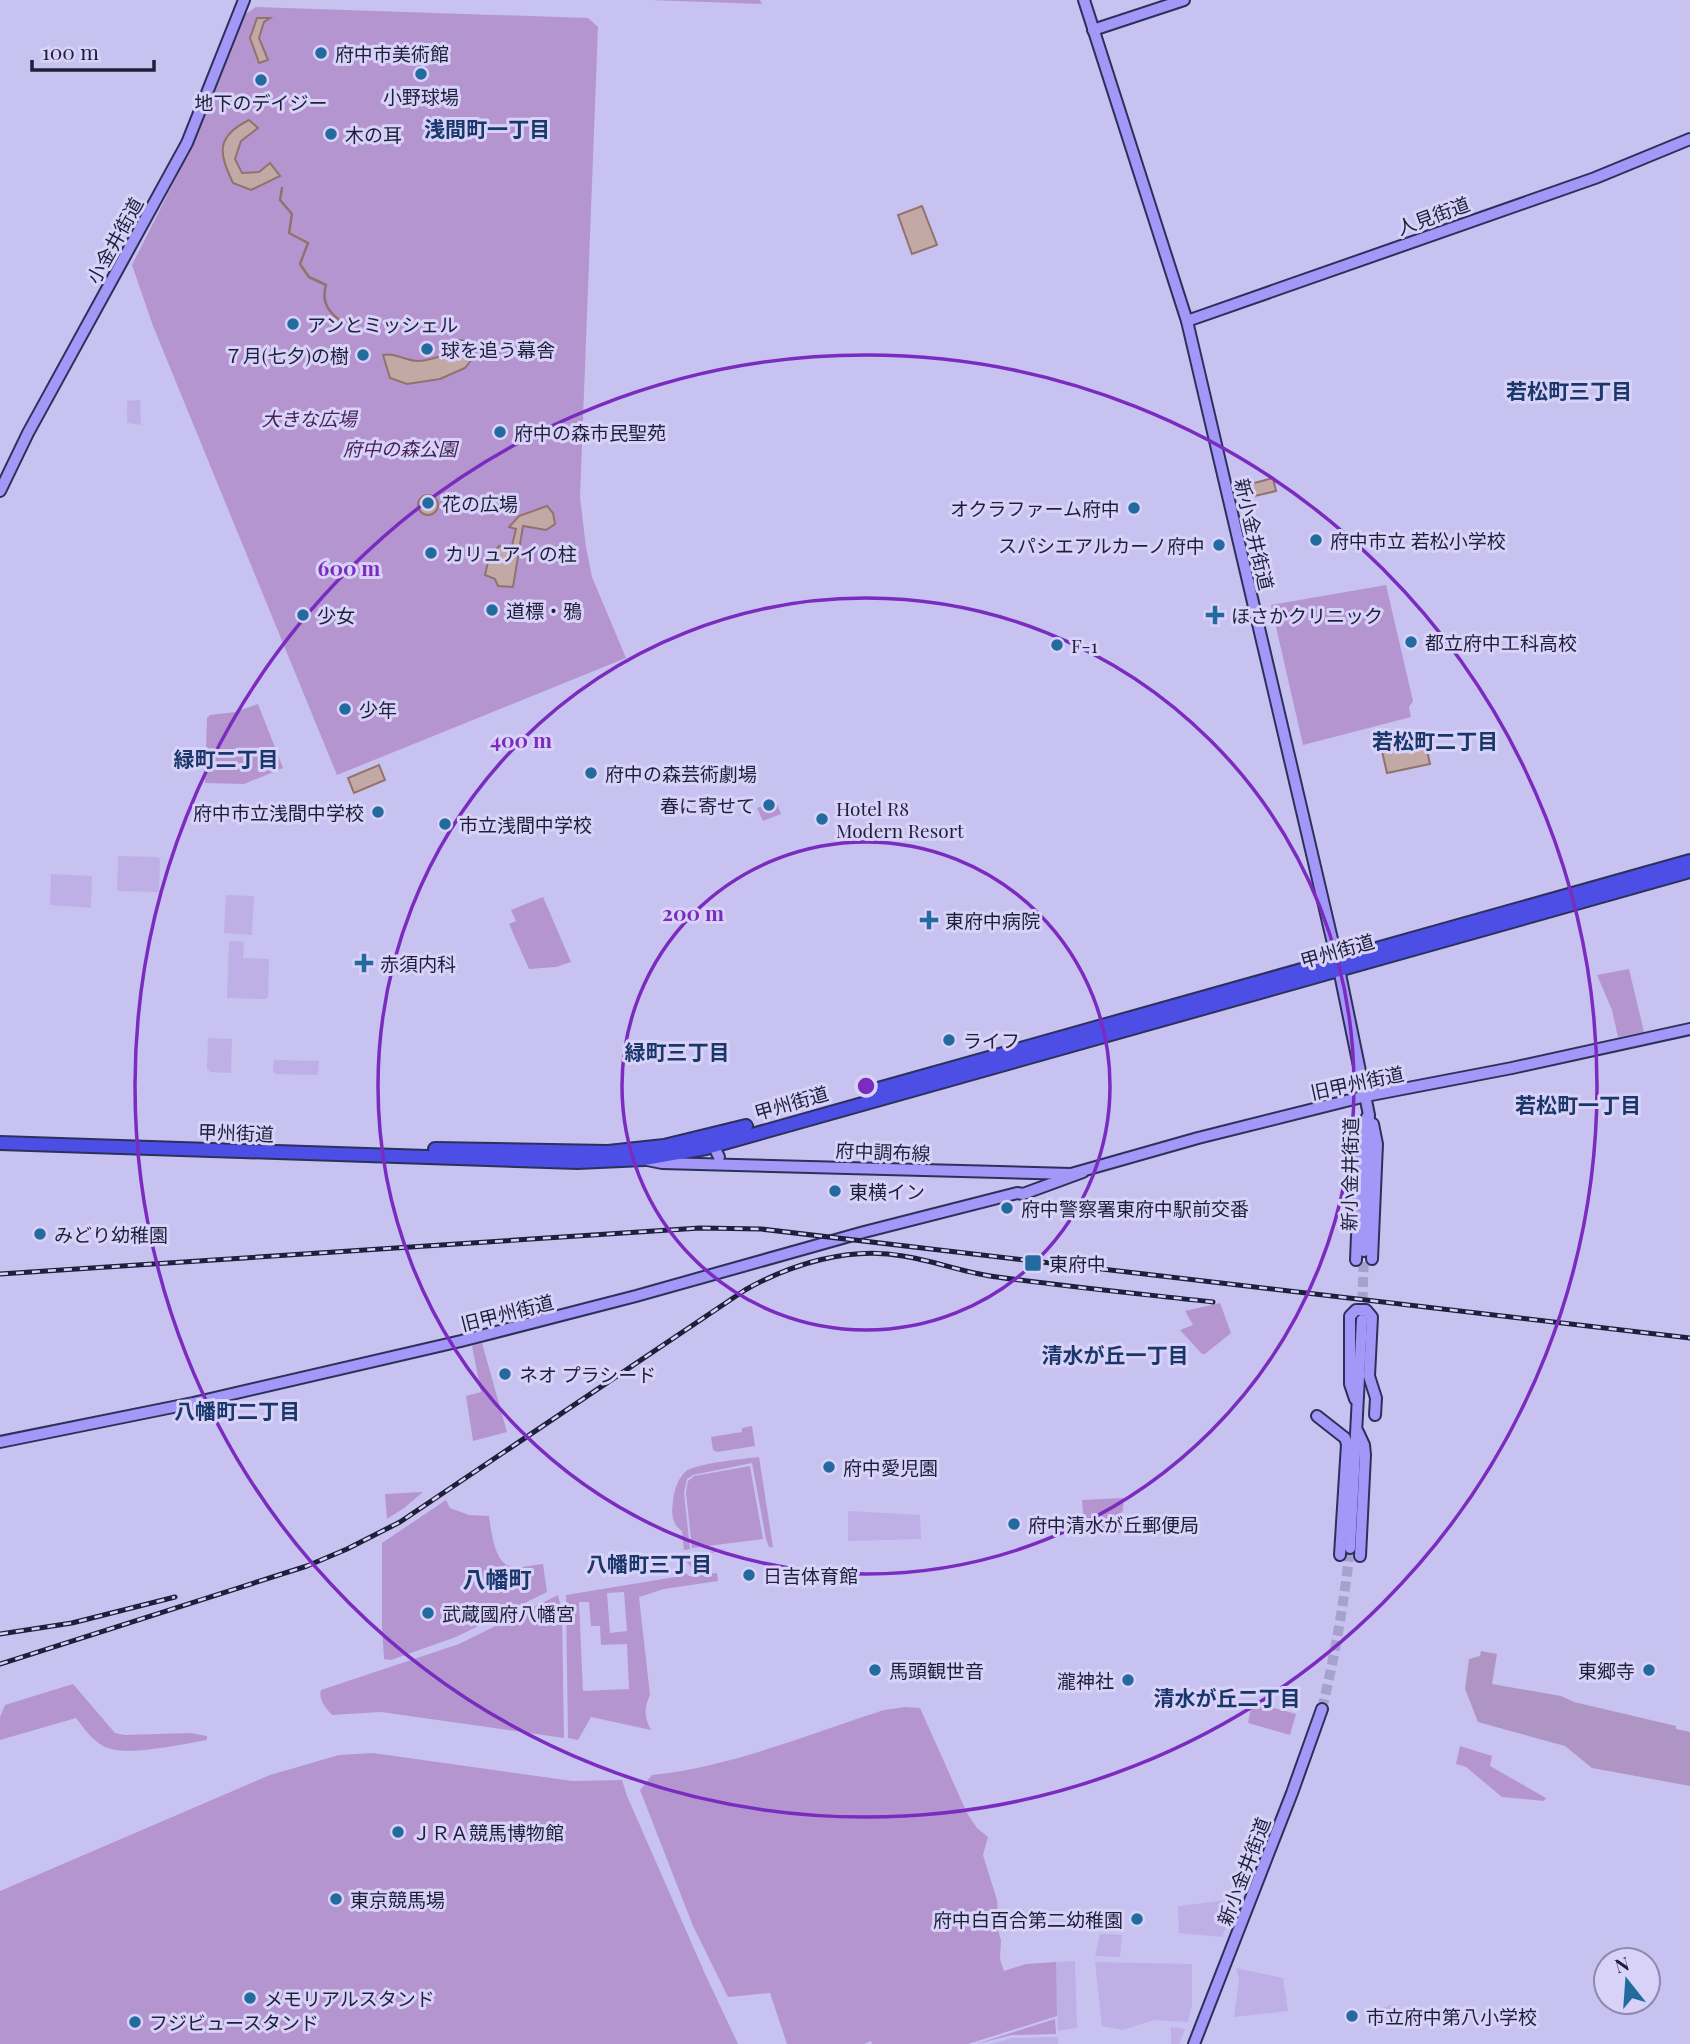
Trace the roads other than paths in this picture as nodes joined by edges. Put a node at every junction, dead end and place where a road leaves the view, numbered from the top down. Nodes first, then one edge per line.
1 (244, 0) edge
2 (1084, 0) edge
3 (1184, 0) edge
4 (1093, 30) junction
5 (1690, 139) edge
6 (1187, 321) junction
7 (0, 491) edge
8 (1690, 861) edge
9 (1690, 871) edge
10 (1338, 964) junction
11 (1690, 1030) edge
12 (1366, 1096) junction
13 (1369, 1115) junction
14 (0, 1136) edge
15 (684, 1142) junction
16 (0, 1143) edge
17 (712, 1145) junction
18 (644, 1159) junction
19 (730, 1164) junction
20 (1083, 1172) junction
21 (1034, 1174) junction
22 (1017, 1193) junction
23 (1362, 1320) tunnel mouth
24 (1357, 1405) junction
25 (1376, 1415) dead end
26 (1317, 1416) dead end
27 (1356, 1430) junction
28 (0, 1442) edge
29 (1350, 1548) tunnel mouth
30 (1340, 1556) tunnel mouth
31 (1360, 1556) tunnel mouth
32 (1322, 1709) tunnel mouth
33 (1194, 2044) edge

1 - 7 main road, 小金井街道
2 - 4 main road, 新小金井街道
3 - 4 main road
4 - 6 main road, 新小金井街道
5 - 6 main road, 人見街道
6 - 10 main road, 新小金井街道
8 - 10 highway, 甲州街道
9 - 10 highway, 甲州街道
10 - 12 main road, 新小金井街道
10 - 15 highway, 甲州街道
10 - 17 highway, 甲州街道
11 - 12 main road, 旧甲州街道
12 - 13 main road, 新小金井街道
12 - 20 main road, 旧甲州街道
13 - 13 main road, 新小金井街道
14 - 15 highway, 甲州街道
15 - 17 main road
16 - 18 highway, 甲州街道
17 - 18 highway, 甲州街道
17 - 19 main road
18 - 19 main road, 府中調布線
19 - 21 main road, 府中調布線
20 - 21 main road, 旧甲州街道
20 - 22 main road, 旧甲州街道
21 - 22 main road
22 - 28 main road, 旧甲州街道
23 - 24 main road
24 - 25 main road
24 - 27 main road
26 - 30 main road
27 - 29 main road
27 - 31 main road
32 - 33 main road, 新小金井街道

